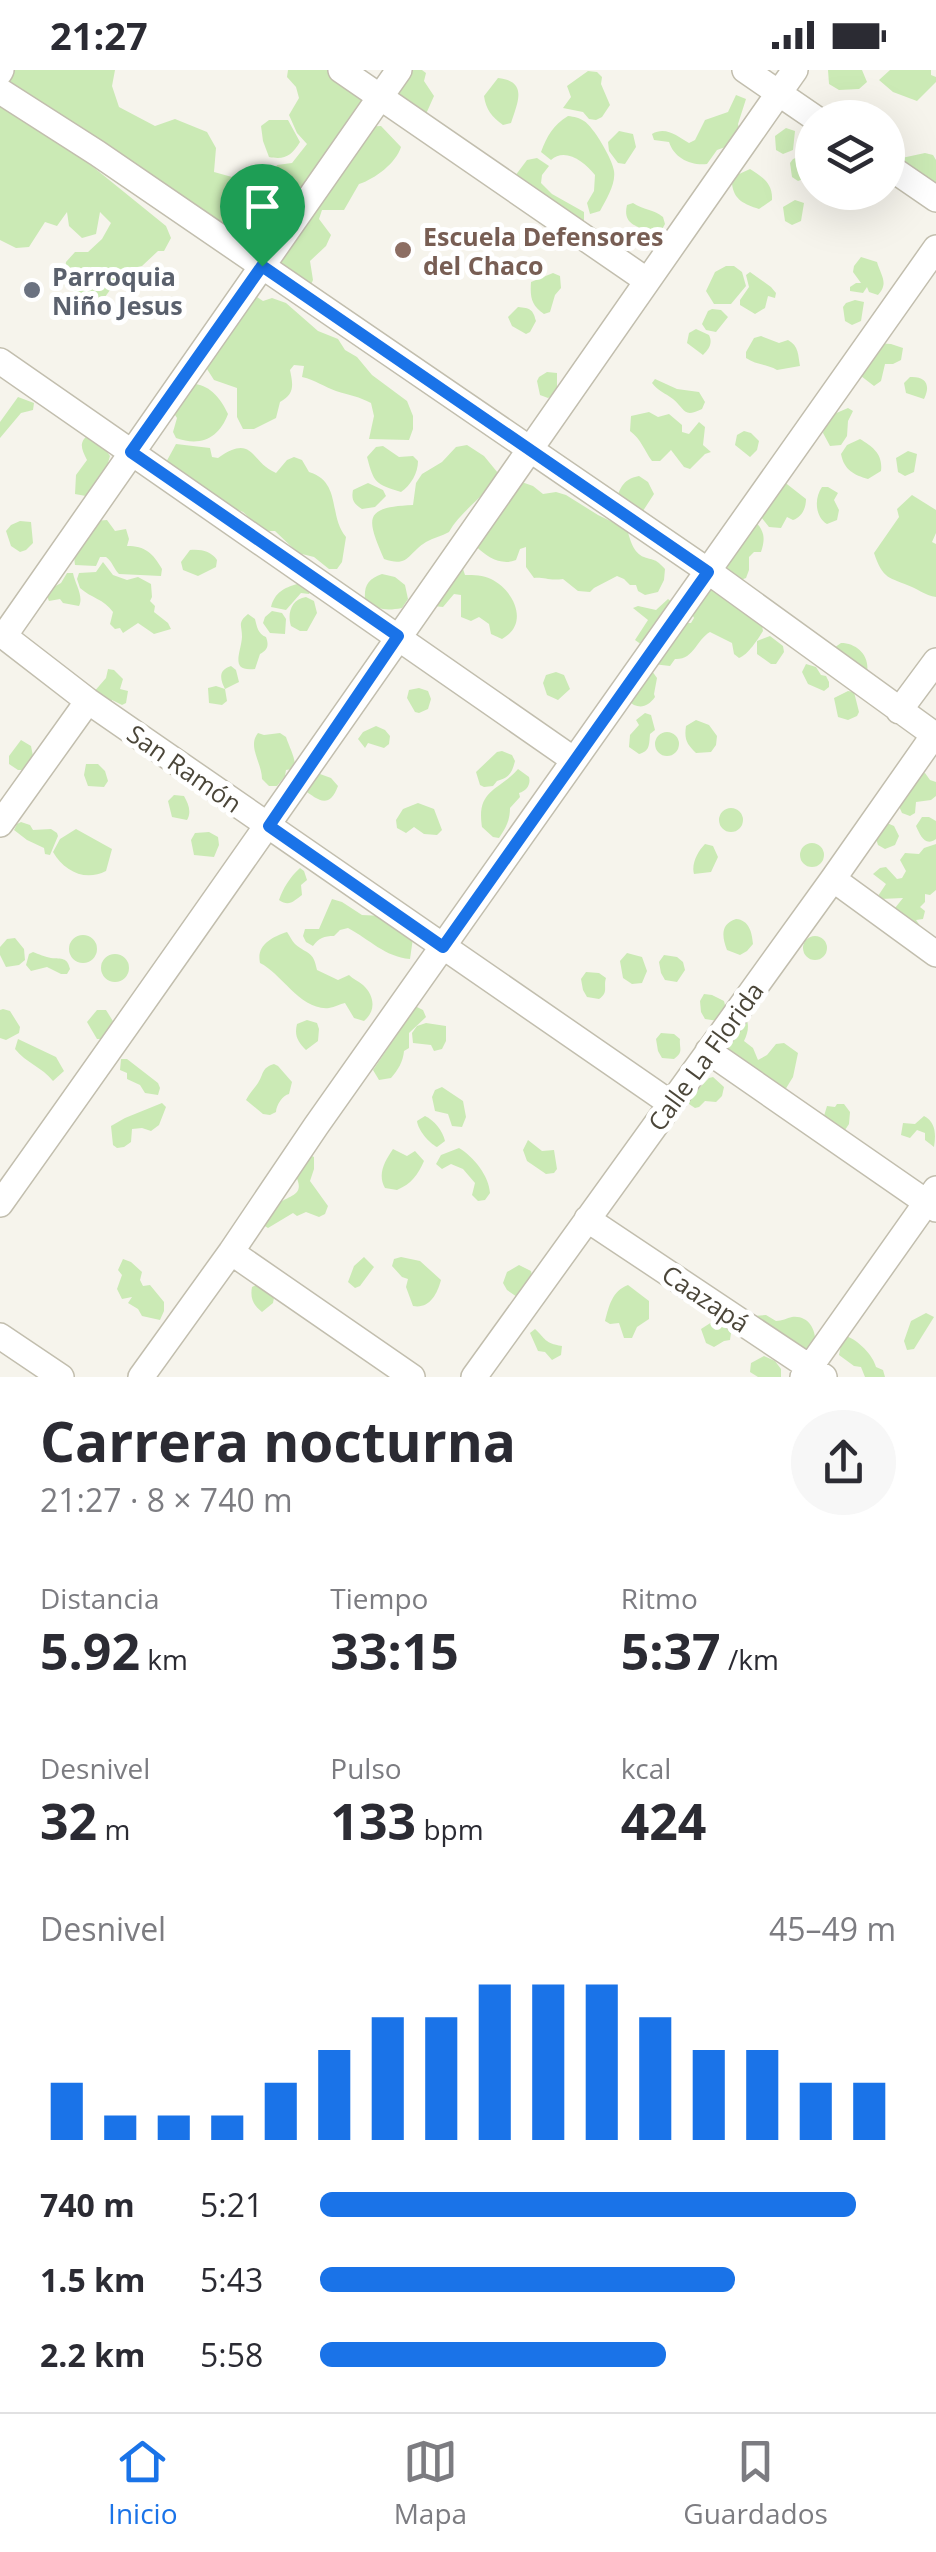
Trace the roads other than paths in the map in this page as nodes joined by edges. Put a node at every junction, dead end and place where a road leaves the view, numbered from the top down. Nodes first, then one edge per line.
1 (341, 70) edge
2 (399, 70) edge
3 (745, 70) edge
4 (795, 70) edge
5 (0, 91) edge
6 (779, 93) junction
7 (380, 96) junction
8 (795, 104) edge
9 (905, 178) edge
10 (936, 199) edge
11 (936, 248) edge
12 (262, 266) junction
13 (646, 280) junction
14 (0, 362) edge
15 (530, 450) junction
16 (131, 452) junction
17 (708, 572) junction
18 (2, 634) edge
19 (398, 636) junction
20 (936, 661) edge
21 (88, 701) junction
22 (899, 711) junction
23 (935, 735) edge
24 (574, 760) junction
25 (0, 824) edge
26 (269, 826) junction
27 (833, 879) junction
28 (443, 947) junction
29 (936, 954) edge
30 (708, 1051) junction
31 (670, 1103) junction
32 (933, 1200) edge
33 (0, 1204) edge
34 (587, 1219) junction
35 (231, 1252) junction
36 (0, 1336) edge
37 (812, 1374) edge
38 (60, 1377) edge
39 (141, 1377) edge
40 (412, 1377) edge
41 (474, 1377) edge

1 - 7 street
2 - 7 street
3 - 6 street
4 - 6 street
5 - 12 street
6 - 8 street
6 - 13 street
7 - 12 street
7 - 13 street
9 - 10 street
11 - 17 street
12 - 15 street
12 - 16 street
13 - 15 street
14 - 16 street
15 - 17 street
15 - 19 street
16 - 18 street
16 - 19 street
17 - 22 street
17 - 24 street
18 - 21 street, San Ramón
19 - 24 street
19 - 26 street
20 - 22 street
21 - 25 street
21 - 26 street, San Ramón
22 - 23 street
23 - 27 street, Calle La Florida
24 - 28 street
26 - 28 street, San Ramón
26 - 33 street
27 - 29 street
27 - 30 street, Calle La Florida
28 - 31 street, San Ramón
28 - 35 street
30 - 31 street, Calle La Florida
30 - 32 street
31 - 34 street, Calle La Florida
32 - 37 street
34 - 37 street, Caazapá
34 - 41 street, Calle La Florida
35 - 39 street
35 - 40 street
36 - 38 street

